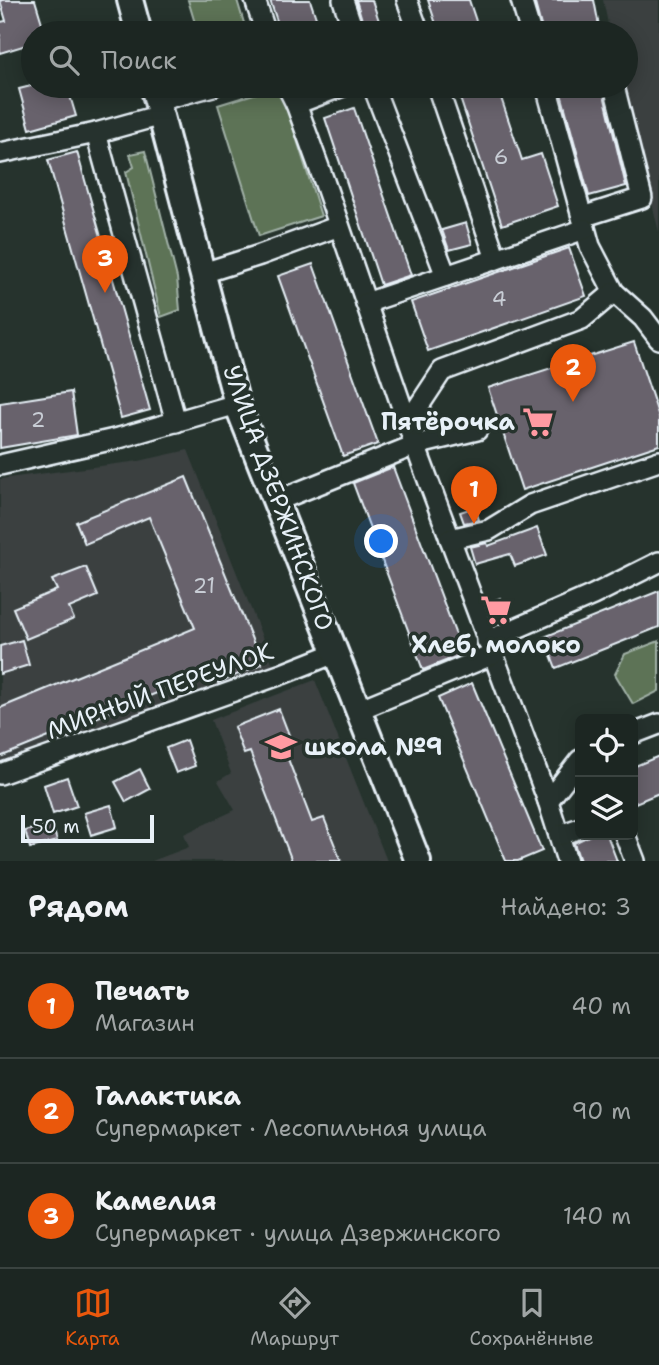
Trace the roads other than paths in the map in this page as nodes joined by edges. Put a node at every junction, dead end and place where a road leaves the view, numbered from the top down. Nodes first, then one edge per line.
1 (130, 0) edge
2 (255, 0) edge
3 (343, 0) edge
4 (407, 0) edge
5 (521, 0) edge
6 (136, 21) edge
7 (263, 21) edge
8 (350, 21) edge
9 (415, 21) edge
10 (527, 21) edge
11 (293, 98) edge
12 (312, 98) edge
13 (378, 98) edge
14 (441, 98) edge
15 (549, 98) edge
16 (617, 98) edge
17 (157, 100) edge
18 (296, 104) junction
19 (96, 133) junction
20 (0, 153) edge
21 (584, 223) junction
22 (339, 226) junction
23 (496, 259) junction
24 (203, 273) junction
25 (446, 276) junction
26 (614, 292) junction
27 (366, 303) junction
28 (659, 339) edge
29 (237, 404) junction
30 (176, 422) junction
31 (407, 424) junction
32 (477, 430) dead end
33 (415, 445) junction
34 (659, 461) edge
35 (0, 465) edge
36 (274, 502) junction
37 (450, 539) junction
38 (659, 562) edge
39 (490, 648) junction
40 (335, 653) junction
41 (358, 710) junction
42 (659, 724) edge
43 (638, 732) edge
44 (575, 766) edge
45 (0, 774) edge
46 (548, 801) junction
47 (575, 830) edge
48 (560, 835) junction
49 (627, 840) edge
50 (561, 859) edge
51 (418, 861) edge
52 (635, 861) edge

1 - 6 main road
2 - 7 street
3 - 8 street
4 - 9 street
5 - 10 street
11 - 18 street
12 - 18 street
13 - 25 street
14 - 23 street
15 - 21 street
16 - 21 street
17 - 19 street
17 - 24 main road, УЛИЦА ДЗЕРЖИНСКОГО
18 - 22 street
19 - 20 street
19 - 30 street
21 - 23 street
21 - 26 street
22 - 24 street
22 - 27 street
23 - 25 street
24 - 29 main road, УЛИЦА ДЗЕРЖИНСКОГО
25 - 27 street
26 - 28 street
26 - 31 street
27 - 31 street
29 - 30 street
29 - 36 main road, УЛИЦА ДЗЕРЖИНСКОГО
30 - 35 street
31 - 33 street
32 - 33 street
33 - 36 street
33 - 37 street
34 - 37 street
36 - 40 main road, УЛИЦА ДЗЕРЖИНСКОГО
37 - 39 street
38 - 39 street
39 - 41 street
39 - 46 street
40 - 41 main road, УЛИЦА ДЗЕРЖИНСКОГО
40 - 45 street, МИРНЫЙ ПЕРЕУЛОК
41 - 51 main road, УЛИЦА ДЗЕРЖИНСКОГО
42 - 43 street
44 - 46 street
46 - 48 street
47 - 48 street
48 - 50 street
49 - 52 street

